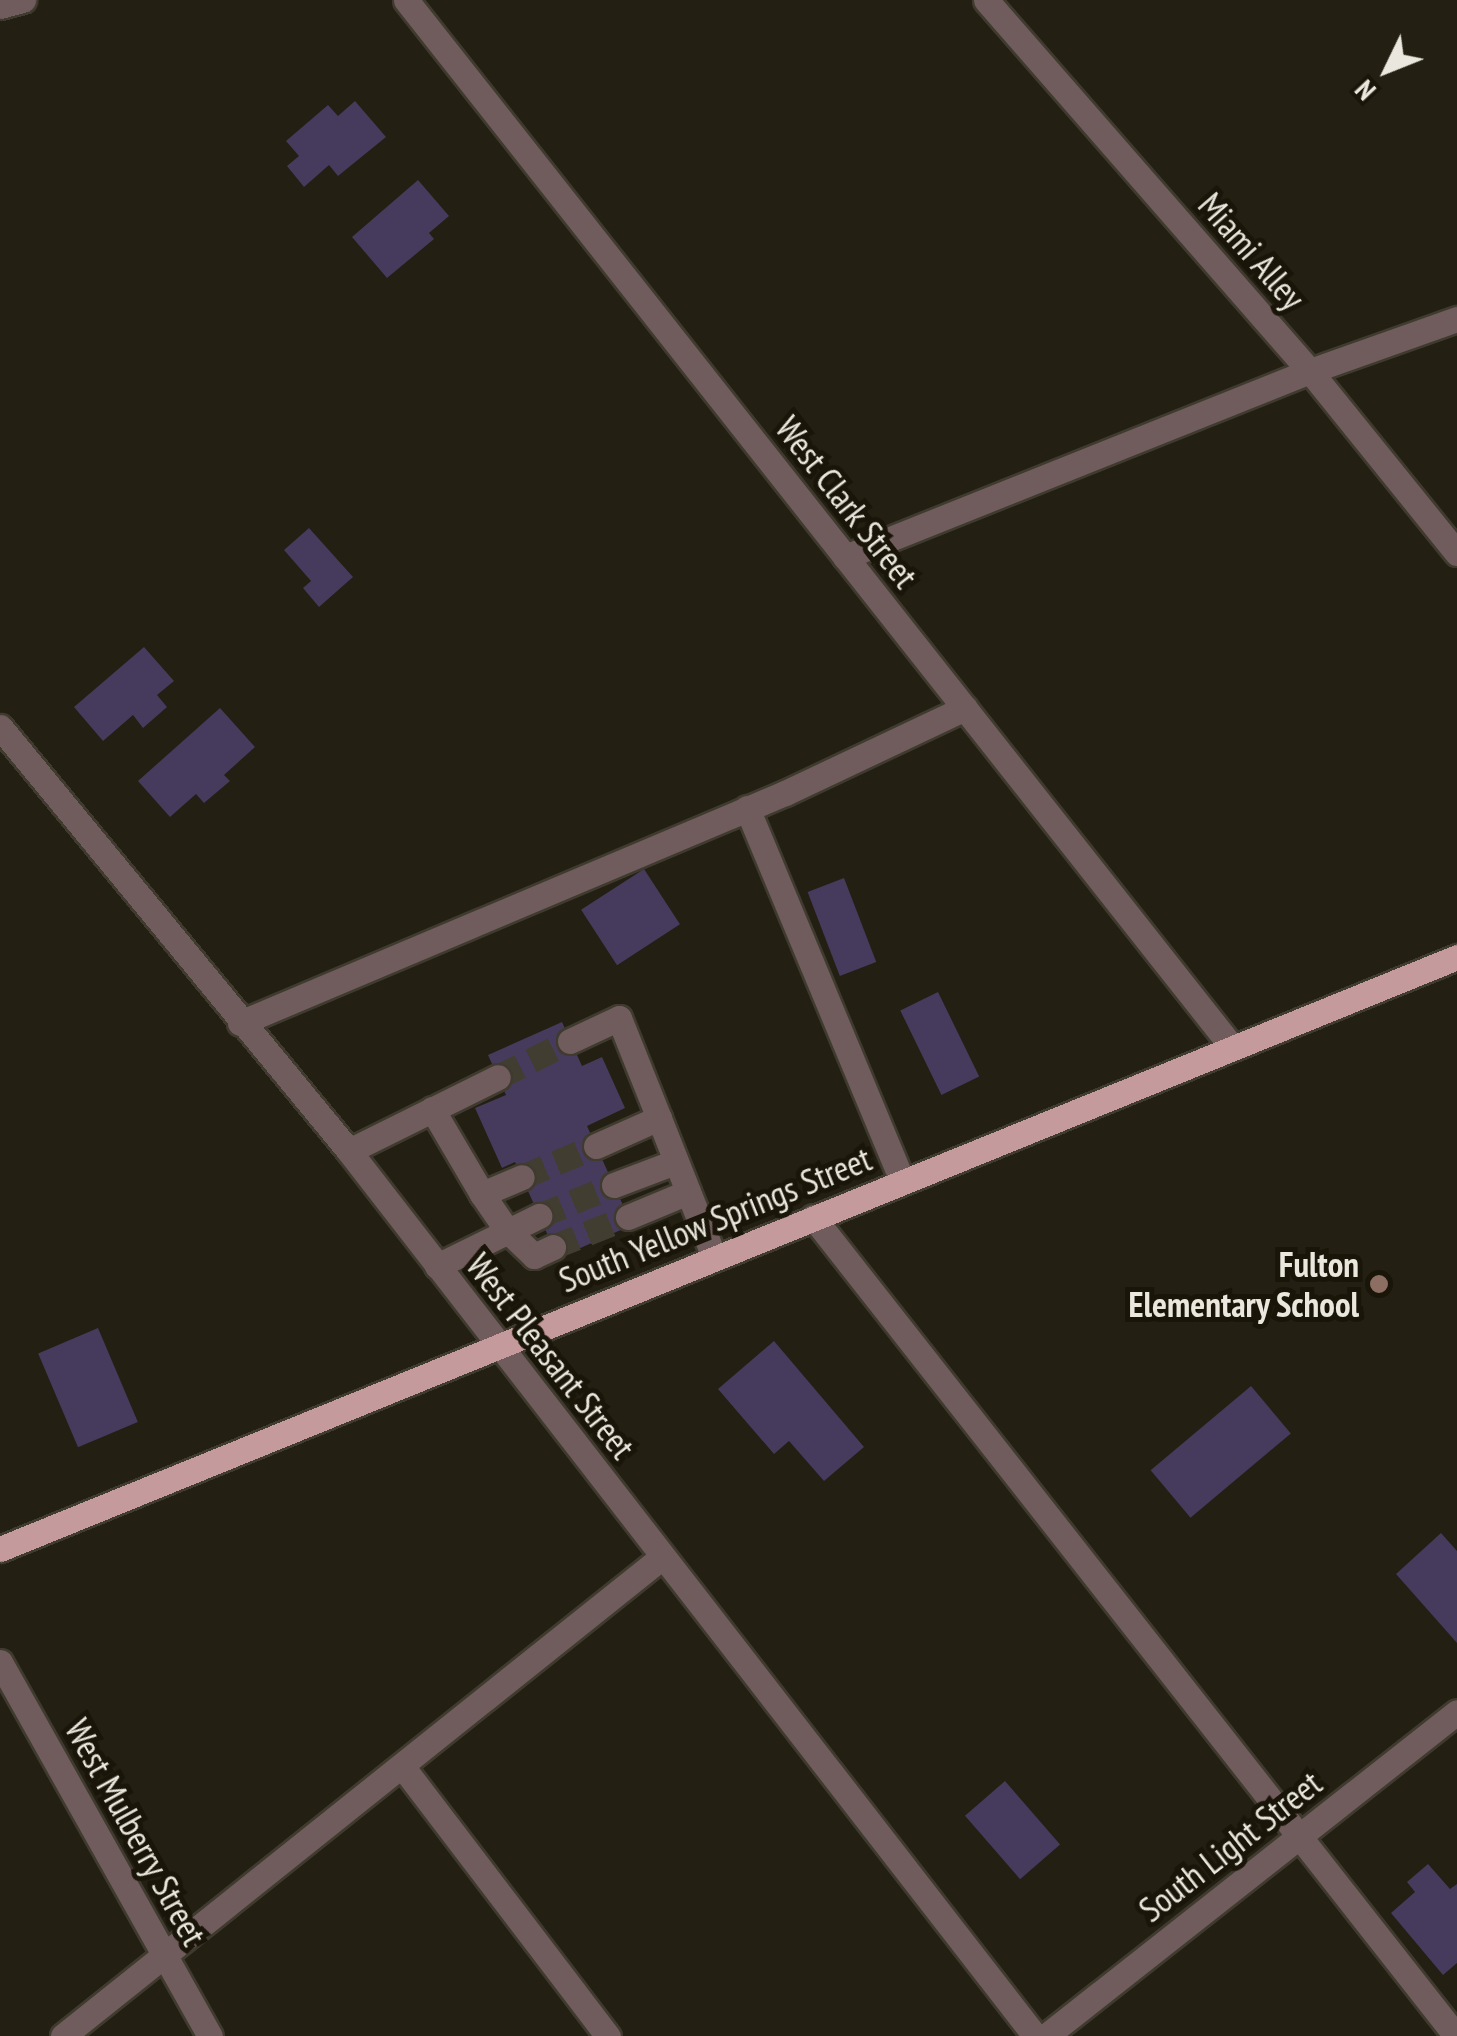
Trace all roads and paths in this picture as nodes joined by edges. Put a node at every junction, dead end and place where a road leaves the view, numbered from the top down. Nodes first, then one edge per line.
1 (23, 0) edge
2 (406, 0) edge
3 (986, 0) edge
4 (0, 6) edge
5 (1457, 318) edge
6 (1310, 371) junction
7 (1457, 554) edge
8 (846, 557) junction
9 (965, 708) junction
10 (0, 728) edge
11 (748, 808) junction
12 (1457, 956) edge
13 (240, 1023) junction
14 (570, 1041) tunnel mouth
15 (1232, 1048) junction
16 (498, 1077) tunnel mouth
17 (432, 1109) junction
18 (659, 1118) junction
19 (596, 1146) tunnel mouth
20 (348, 1152) junction
21 (675, 1162) junction
22 (522, 1177) tunnel mouth
23 (902, 1180) junction
24 (614, 1185) tunnel mouth
25 (688, 1192) junction
26 (482, 1194) junction
27 (539, 1216) tunnel mouth
28 (628, 1217) tunnel mouth
29 (813, 1217) junction
30 (506, 1229) junction
31 (553, 1247) tunnel mouth
32 (714, 1257) junction
33 (438, 1266) junction
34 (498, 1344) junction
35 (0, 1549) edge
36 (662, 1557) junction
37 (0, 1662) edge
38 (1457, 1712) edge
39 (402, 1766) junction
40 (1302, 1834) junction
41 (167, 1956) junction
42 (64, 2036) edge
43 (210, 2036) edge
44 (608, 2036) edge
45 (1035, 2036) edge
46 (1046, 2036) edge
47 (1456, 2036) edge

1 - 4 street
2 - 8 street, West Clark Street
3 - 6 street, Miami Alley
5 - 6 street
6 - 7 street, Miami Alley
6 - 8 street
8 - 9 street, West Clark Street
9 - 11 street
9 - 15 street, West Clark Street
10 - 13 street, West Pleasant Street
11 - 13 street
11 - 23 street
12 - 15 main road, South Yellow Springs Street
13 - 20 street, West Pleasant Street
14 - 18 street
15 - 23 main road, South Yellow Springs Street
16 - 17 street
17 - 20 street
17 - 26 street
18 - 19 street
18 - 21 street
20 - 33 street, West Pleasant Street
21 - 24 street
21 - 25 street
22 - 26 street
23 - 29 main road, South Yellow Springs Street
25 - 28 street
25 - 32 street
26 - 30 street
27 - 30 street
29 - 32 main road, South Yellow Springs Street
29 - 40 street
30 - 31 street
30 - 33 street
32 - 34 main road, South Yellow Springs Street
33 - 34 street, West Pleasant Street
34 - 35 main road, South Yellow Springs Street
34 - 36 street, West Pleasant Street
36 - 39 street
36 - 45 street, West Pleasant Street
37 - 41 street, West Mulberry Street
38 - 40 street, South Light Street
39 - 41 street
39 - 44 street
40 - 46 street, South Light Street
40 - 47 street
41 - 42 street
41 - 43 street, West Mulberry Street

